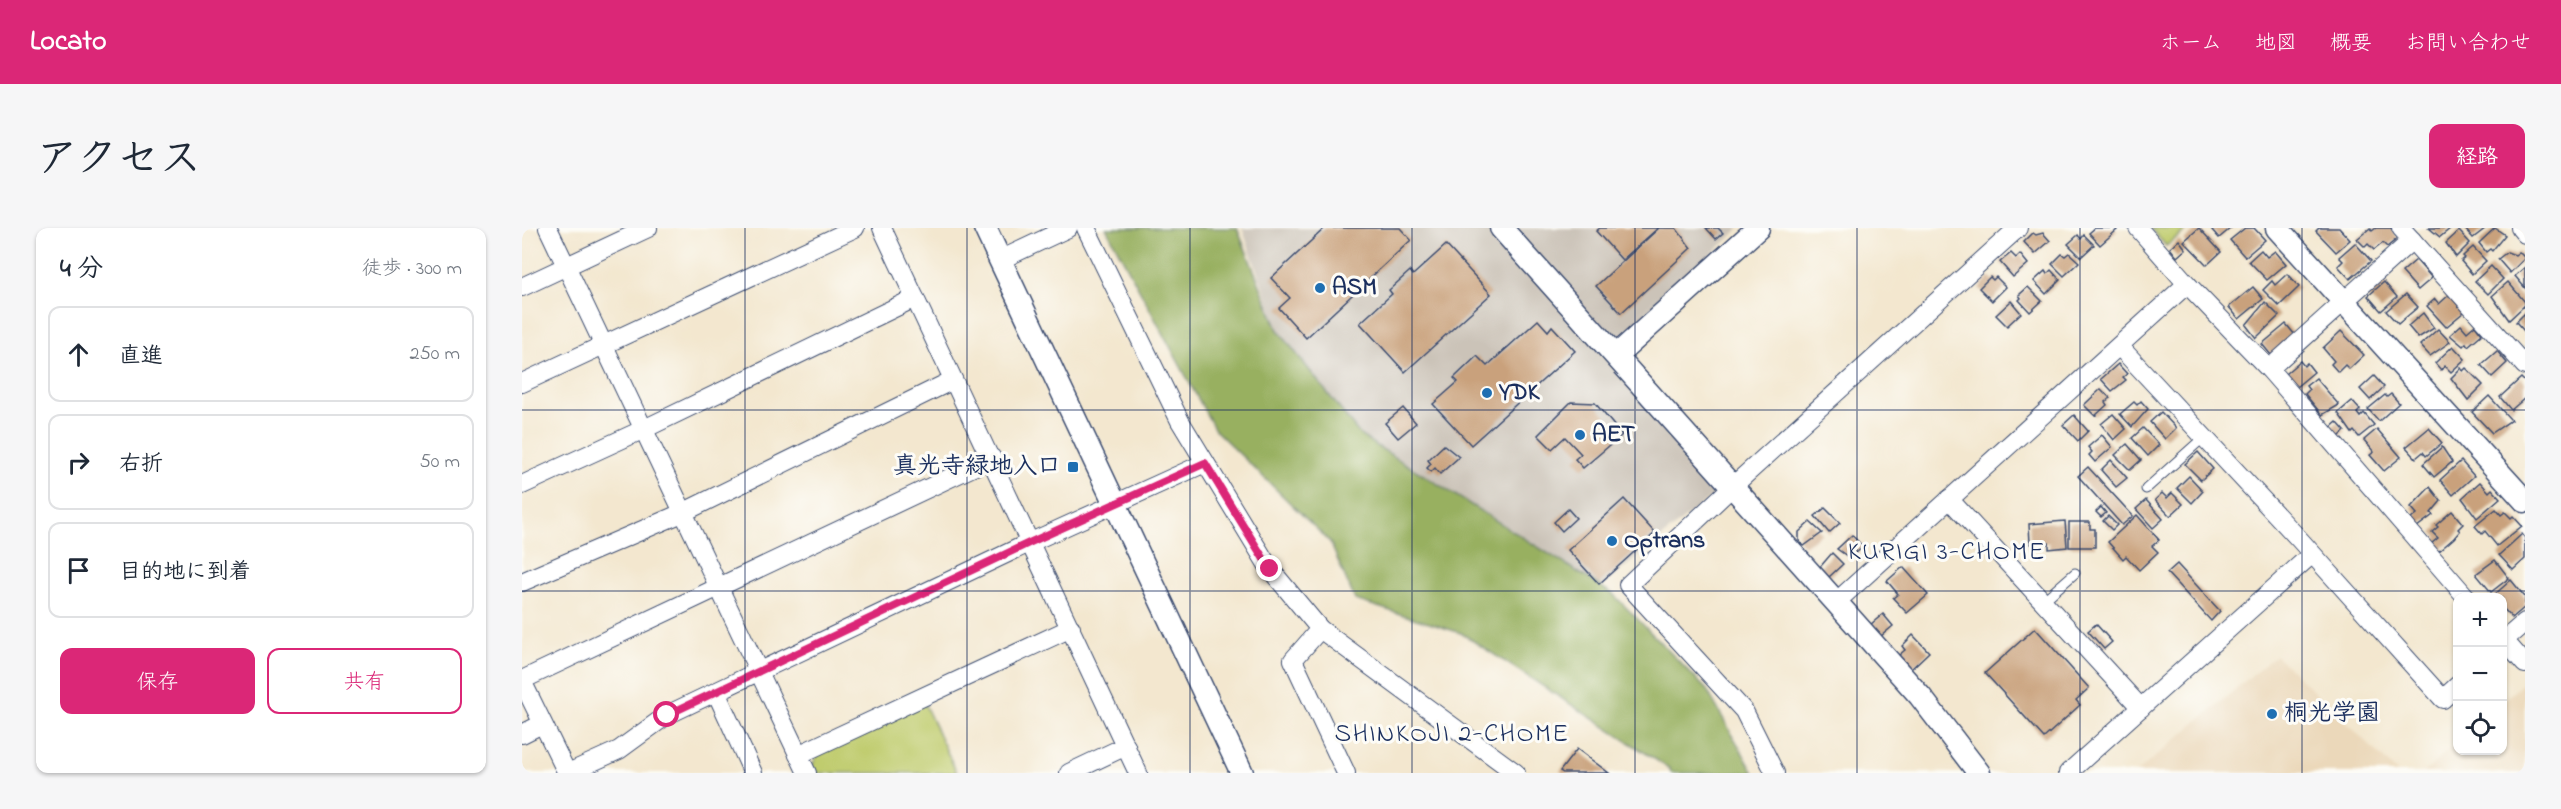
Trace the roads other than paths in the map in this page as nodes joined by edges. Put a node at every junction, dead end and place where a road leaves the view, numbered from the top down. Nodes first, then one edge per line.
1 (548, 228) edge
2 (648, 228) edge
3 (855, 228) edge
4 (882, 228) edge
5 (985, 228) edge
6 (1068, 228) edge
7 (1086, 228) edge
8 (1501, 228) edge
9 (1758, 228) edge
10 (2018, 228) edge
11 (2138, 228) edge
12 (2277, 228) edge
13 (2520, 228) edge
14 (2407, 234) edge
15 (2525, 234) edge
16 (1000, 260) junction
17 (566, 267) junction
18 (2187, 284) junction
19 (522, 287) edge
20 (915, 298) junction
21 (2344, 301) junction
22 (605, 346) junction
23 (2120, 347) junction
24 (1617, 355) junction
25 (2524, 363) edge
26 (2269, 369) junction
27 (953, 380) junction
28 (522, 383) edge
29 (642, 430) junction
30 (2204, 437) junction
31 (992, 459) junction
32 (1205, 463) junction
33 (522, 485) edge
34 (1733, 486) junction
35 (2146, 489) dead end
36 (1949, 499) junction
37 (2525, 501) edge
38 (1116, 505) junction
39 (682, 513) junction
40 (1031, 542) junction
41 (2311, 555) junction
42 (2076, 573) dead end
43 (522, 582) edge
44 (719, 589) junction
45 (2464, 593) edge
46 (2043, 601) junction
47 (1835, 603) junction
48 (2525, 622) edge
49 (1071, 628) junction
50 (1320, 629) junction
51 (2507, 637) edge
52 (2507, 644) edge
53 (2525, 664) edge
54 (759, 672) junction
55 (522, 681) edge
56 (2453, 689) edge
57 (717, 692) junction
58 (2141, 708) junction
59 (542, 724) junction
60 (522, 734) edge
61 (1126, 746) junction
62 (798, 755) junction
63 (567, 773) edge
64 (753, 773) edge
65 (807, 773) edge
66 (1069, 773) edge
67 (1138, 773) edge
68 (1242, 773) edge
69 (1346, 773) edge
70 (1516, 773) edge
71 (1775, 773) edge
72 (1979, 773) edge
73 (2068, 773) edge

1 - 17 street
2 - 17 street
3 - 22 street
4 - 20 street
5 - 16 street
6 - 16 street
7 - 32 street
8 - 24 street
9 - 24 street
10 - 34 street
11 - 18 street
12 - 21 street
13 - 15 street
14 - 21 street
14 - 25 street
16 - 38 street
17 - 19 street
17 - 22 street
18 - 23 street
18 - 26 street
20 - 27 street
20 - 29 street
21 - 26 street
21 - 37 street
22 - 28 street
22 - 29 street
23 - 30 street
23 - 36 street
24 - 34 street
26 - 45 street
27 - 31 street
27 - 39 street
29 - 33 street
29 - 39 street
30 - 35 lane
30 - 41 street
31 - 40 street
31 - 44 street
32 - 38 street
32 - 50 street
34 - 47 street
34 - 71 street
36 - 46 street
36 - 47 street
38 - 40 street
38 - 68 street
39 - 43 street
39 - 44 street
40 - 49 street
40 - 54 street
41 - 56 street
41 - 58 street
42 - 46 lane
44 - 54 street
44 - 55 street
46 - 58 street
47 - 72 street
48 - 51 street
49 - 61 street
49 - 62 street
50 - 69 street
50 - 70 street
52 - 53 street
54 - 57 street
54 - 62 street
55 - 59 street
57 - 63 street
57 - 64 street
58 - 73 street
59 - 60 street
59 - 63 street
61 - 66 street
61 - 67 street
62 - 65 street

